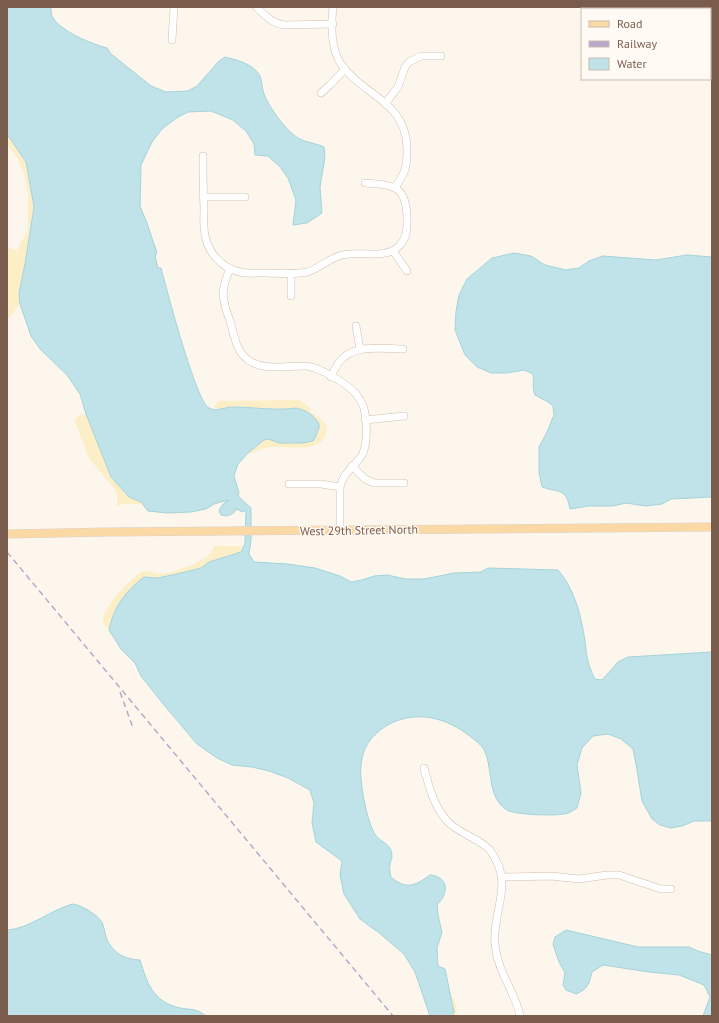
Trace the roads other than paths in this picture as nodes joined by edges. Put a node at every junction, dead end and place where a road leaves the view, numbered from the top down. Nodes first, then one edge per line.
1 (174, 7) edge
2 (256, 7) edge
3 (333, 7) edge
4 (333, 24) junction
5 (172, 40) dead end
6 (441, 56) dead end
7 (345, 69) junction
8 (321, 93) dead end
9 (385, 104) junction
10 (203, 156) dead end
11 (365, 183) dead end
12 (395, 188) junction
13 (204, 197) junction
14 (245, 197) dead end
15 (393, 250) junction
16 (230, 269) junction
17 (407, 271) dead end
18 (291, 273) junction
19 (291, 296) dead end
20 (356, 326) dead end
21 (404, 349) dead end
22 (360, 350) junction
23 (330, 377) junction
24 (404, 416) dead end
25 (366, 420) junction
26 (352, 466) junction
27 (404, 483) dead end
28 (289, 484) dead end
29 (340, 487) junction
30 (712, 527) edge
31 (340, 530) junction
32 (7, 534) edge
33 (424, 768) dead end
34 (502, 877) junction
35 (671, 889) dead end
36 (520, 1016) edge

1 - 5 street
2 - 4 street
3 - 4 street
4 - 7 street
6 - 9 street
7 - 8 street
7 - 9 street
9 - 12 street
10 - 13 street
11 - 12 street
12 - 15 street
13 - 14 street
13 - 16 street
15 - 17 street
15 - 18 street
16 - 18 street
16 - 23 street
18 - 19 street
20 - 22 street
21 - 22 street
22 - 23 street
23 - 25 street
24 - 25 street
25 - 26 street
26 - 27 street
26 - 29 street
28 - 29 street
29 - 31 street
30 - 31 main road, West 29th Street North
31 - 32 main road, West 29th Street North
33 - 34 street
34 - 35 street
34 - 36 street

